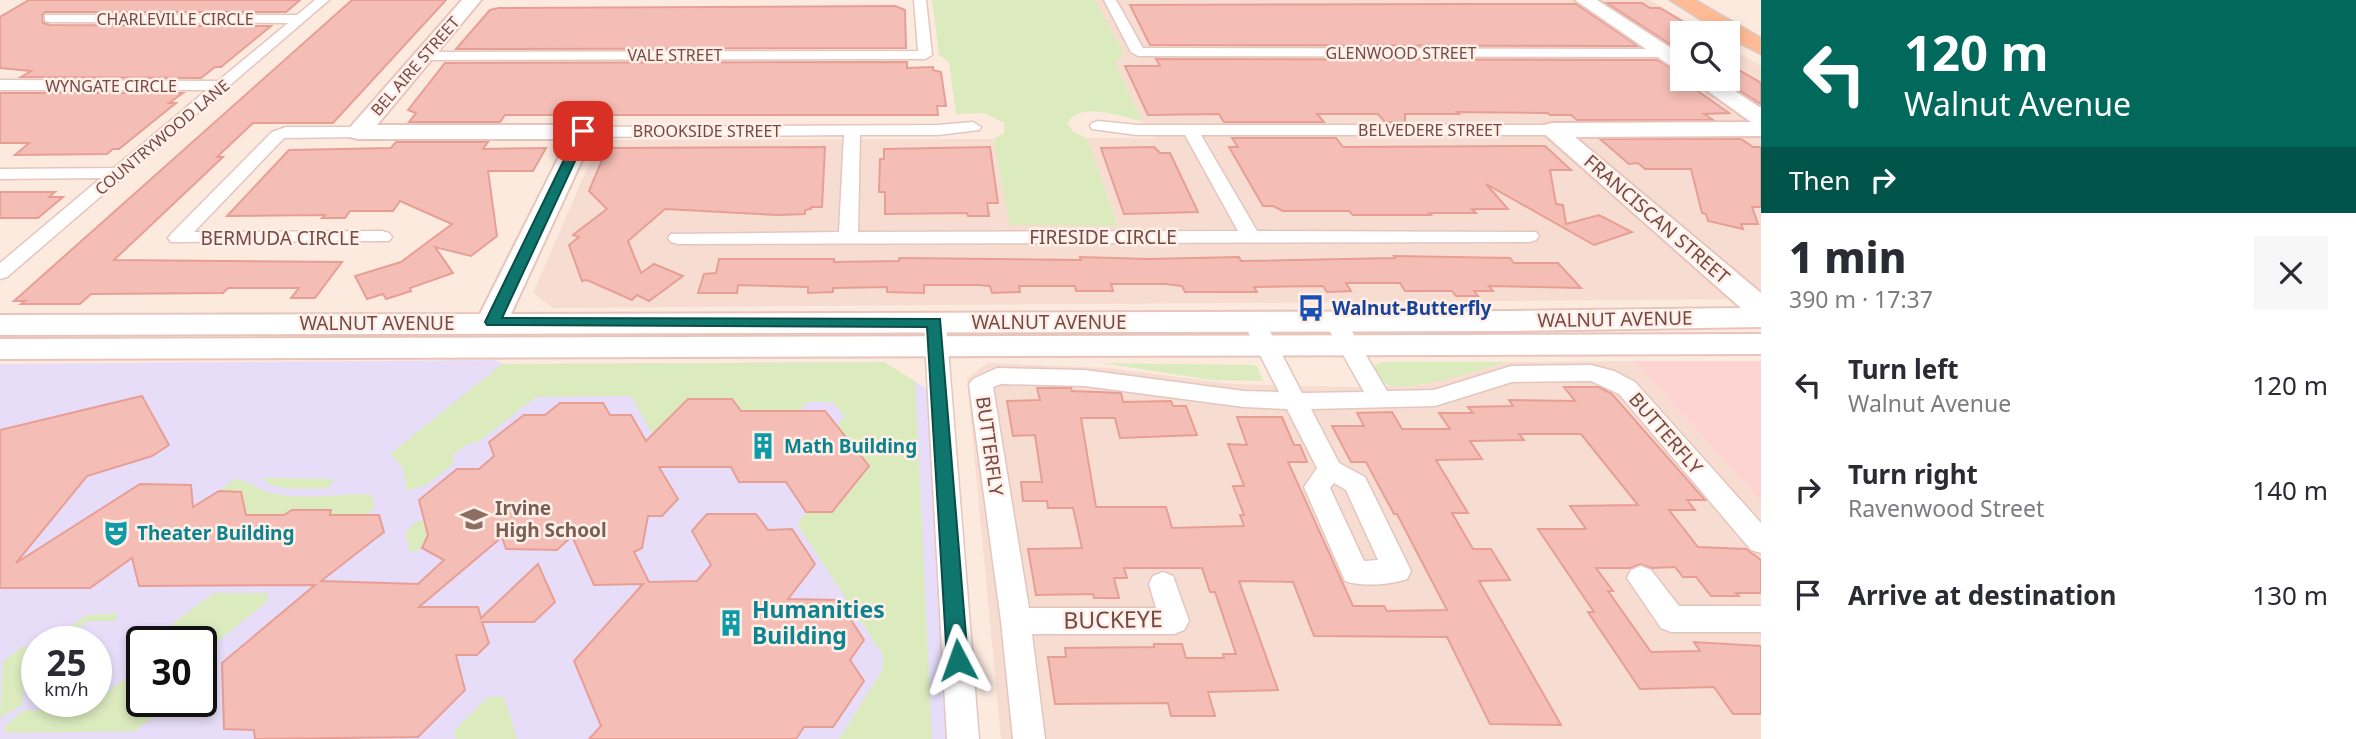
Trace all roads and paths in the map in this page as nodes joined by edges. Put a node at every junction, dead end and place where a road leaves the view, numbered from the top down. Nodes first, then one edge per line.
1 (323, 0) edge
2 (472, 0) edge
3 (920, 0) edge
4 (1110, 0) edge
5 (1584, 0) edge
6 (1680, 0) edge
7 (1707, 0) edge
8 (50, 18) dead end
9 (301, 19) junction
10 (1761, 31) edge
11 (1761, 47) edge
12 (1664, 53) junction
13 (925, 55) joint
14 (424, 56) junction
15 (1670, 57) edge
16 (0, 85) edge
17 (221, 86) junction
18 (1720, 91) edge
19 (1761, 118) edge
20 (1098, 126) dead end
21 (973, 127) dead end
22 (1761, 129) edge
23 (1191, 130) junction
24 (1552, 130) junction
25 (583, 131) junction
26 (852, 131) junction
27 (358, 132) junction
28 (118, 173) junction
29 (0, 174) edge
30 (1250, 236) junction
31 (1528, 236) dead end
32 (383, 237) dead end
33 (848, 237) junction
34 (178, 238) joint
35 (678, 238) dead end
36 (0, 273) edge
37 (1761, 309) edge
38 (1761, 317) edge
39 (492, 322) junction
40 (0, 325) edge
41 (1342, 333) junction
42 (1260, 334) junction
43 (935, 335) junction
44 (1761, 344) edge
45 (0, 349) edge
46 (1380, 399) junction
47 (1295, 401) junction
48 (1330, 469) dead end
49 (1761, 542) edge
50 (1641, 578) dead end
51 (1163, 584) dead end
52 (1761, 619) edge
53 (1016, 621) junction
54 (963, 739) edge
55 (1029, 739) edge

1 - 9 street, COUNTRYWOOD LANE
2 - 14 main road, BEL AIRE STREET
3 - 13 street
4 - 12 street, GLENWOOD STREET
5 - 12 main road
6 - 11 main road
7 - 10 main road
8 - 9 street, CHARLEVILLE CIRCLE
9 - 17 street, COUNTRYWOOD LANE
12 - 15 main road
13 - 14 street, VALE STREET
14 - 27 main road, BEL AIRE STREET
16 - 17 street, WYNGATE CIRCLE
17 - 28 street, COUNTRYWOOD LANE
18 - 19 main road
20 - 23 street, BELVEDERE STREET
21 - 26 street, BROOKSIDE STREET
22 - 24 main road, BELVEDERE STREET
23 - 24 street, BELVEDERE STREET
23 - 30 street
24 - 37 main road, FRANCISCAN STREET
25 - 26 street, BROOKSIDE STREET
25 - 27 main road, BROOKSIDE STREET
25 - 39 main road
26 - 33 street
27 - 34 street, BROOKSIDE STREET
28 - 29 street
28 - 36 street, COUNTRYWOOD LANE
30 - 31 street, FIRESIDE CIRCLE
30 - 33 street, FIRESIDE CIRCLE
32 - 34 street, BERMUDA CIRCLE
33 - 35 street, FIRESIDE CIRCLE
38 - 41 main road, WALNUT AVENUE
39 - 40 main road, WALNUT AVENUE
39 - 43 main road, WALNUT AVENUE
41 - 42 main road, WALNUT AVENUE
41 - 44 main road, WALNUT AVENUE
41 - 46 street
42 - 43 main road, WALNUT AVENUE
42 - 47 street
43 - 45 main road, WALNUT AVENUE
43 - 54 street
46 - 47 street, BUTTERFLY
46 - 49 street, BUTTERFLY
47 - 48 street
47 - 53 street, BUTTERFLY
50 - 52 street
51 - 53 street, BUCKEYE
53 - 55 street, BUTTERFLY

